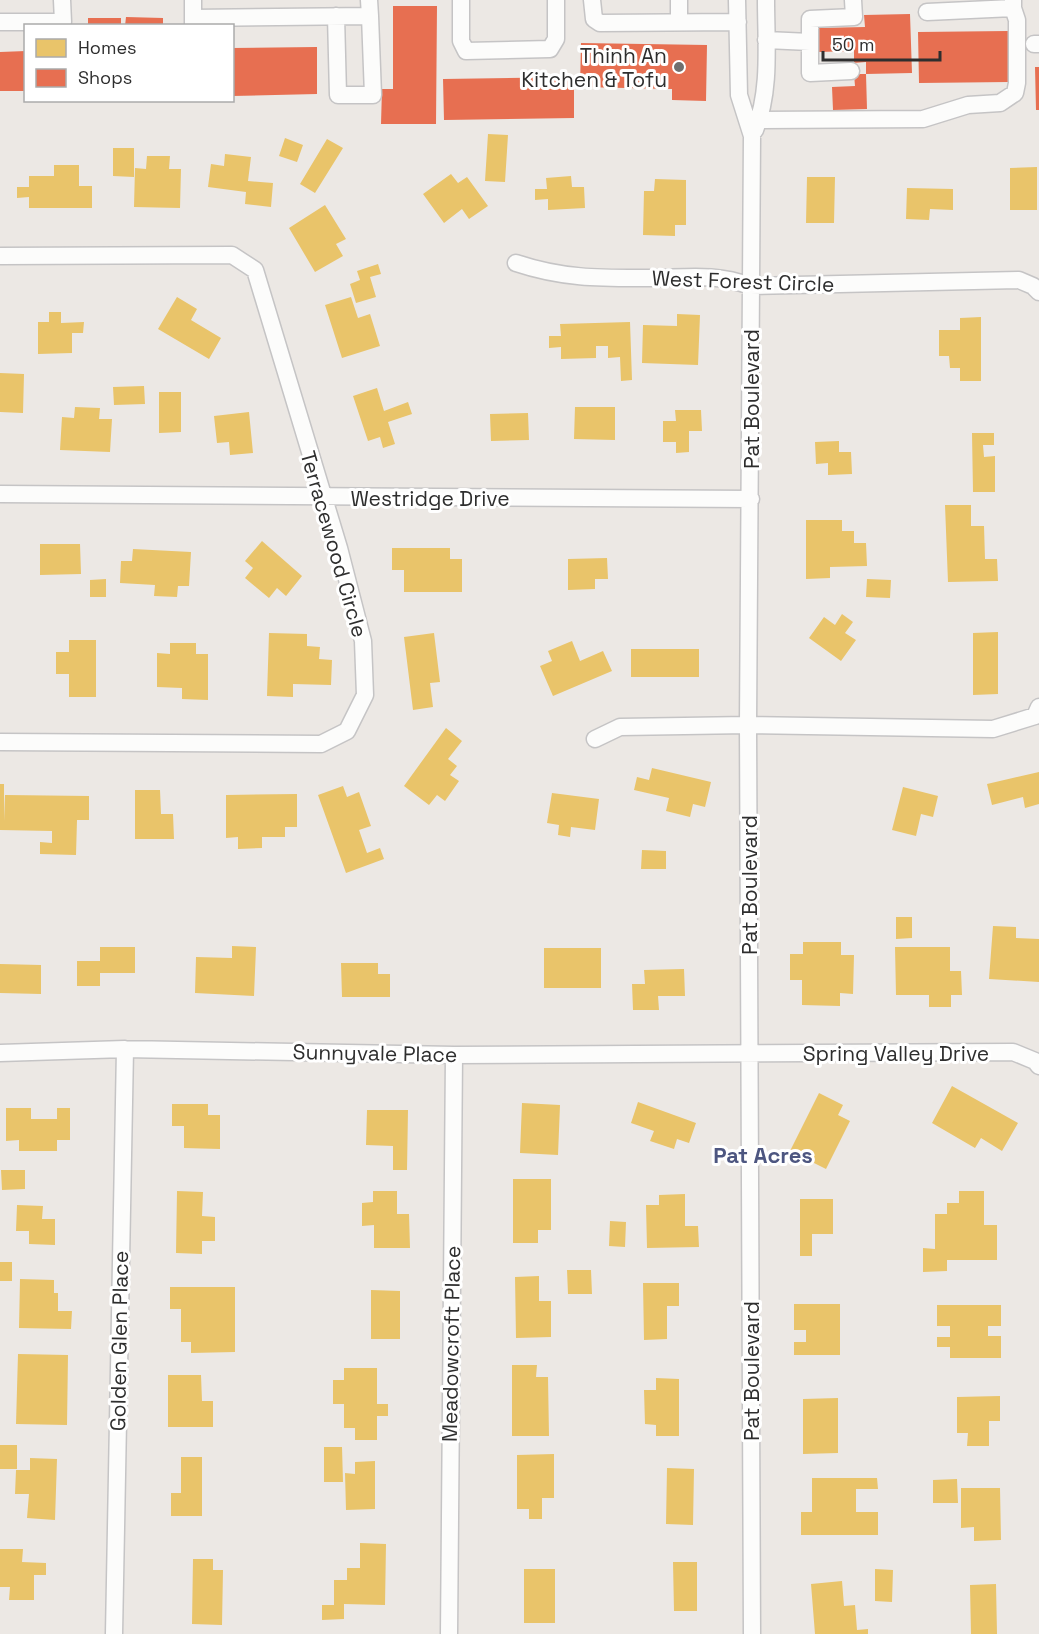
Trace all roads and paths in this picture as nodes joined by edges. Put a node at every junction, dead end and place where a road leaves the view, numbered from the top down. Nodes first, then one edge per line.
1 (62, 0) edge
2 (193, 0) edge
3 (461, 0) edge
4 (556, 0) edge
5 (592, 0) edge
6 (679, 0) edge
7 (737, 0) edge
8 (766, 0) edge
9 (853, 0) edge
10 (1013, 4) edge
11 (370, 8) edge
12 (927, 12) dead end
13 (336, 16) junction
14 (0, 22) edge
15 (193, 22) edge
16 (679, 22) junction
17 (738, 22) junction
18 (63, 24) edge
19 (766, 40) junction
20 (810, 42) junction
21 (851, 71) dead end
22 (755, 128) junction
23 (0, 256) edge
24 (516, 263) dead end
25 (750, 286) junction
26 (1039, 292) edge
27 (0, 494) edge
28 (322, 498) junction
29 (751, 499) junction
30 (1039, 707) edge
31 (748, 725) junction
32 (595, 739) dead end
33 (0, 742) edge
34 (125, 1049) junction
35 (0, 1053) edge
36 (454, 1054) junction
37 (749, 1054) junction
38 (1039, 1066) edge
39 (114, 1634) edge
40 (449, 1634) edge
41 (752, 1634) edge

1 - 18 street
2 - 15 street
3 - 4 street
5 - 16 street
6 - 16 street
7 - 17 street, Pat Boulevard
8 - 19 street, Pat Boulevard
9 - 20 street
10 - 12 street
10 - 22 street
11 - 13 street
11 - 13 street
13 - 15 street
14 - 18 street
16 - 17 street
17 - 22 street, Pat Boulevard
19 - 20 street
19 - 22 street, Pat Boulevard
20 - 21 street
22 - 25 street, Pat Boulevard
23 - 28 street, Terracewood Circle
24 - 25 street, West Forest Circle
25 - 26 street, West Forest Circle
25 - 29 street, Pat Boulevard
27 - 28 street, Westridge Drive
28 - 29 street, Westridge Drive
28 - 33 street, Terracewood Circle
29 - 31 street, Pat Boulevard
30 - 31 street
31 - 32 street
31 - 37 street, Pat Boulevard
34 - 35 street, Sunnyvale Place
34 - 36 street, Sunnyvale Place
34 - 39 street, Golden Glen Place
36 - 37 street, Sunnyvale Place
36 - 40 street, Meadowcroft Place
37 - 38 street, Spring Valley Drive
37 - 41 street, Pat Boulevard

